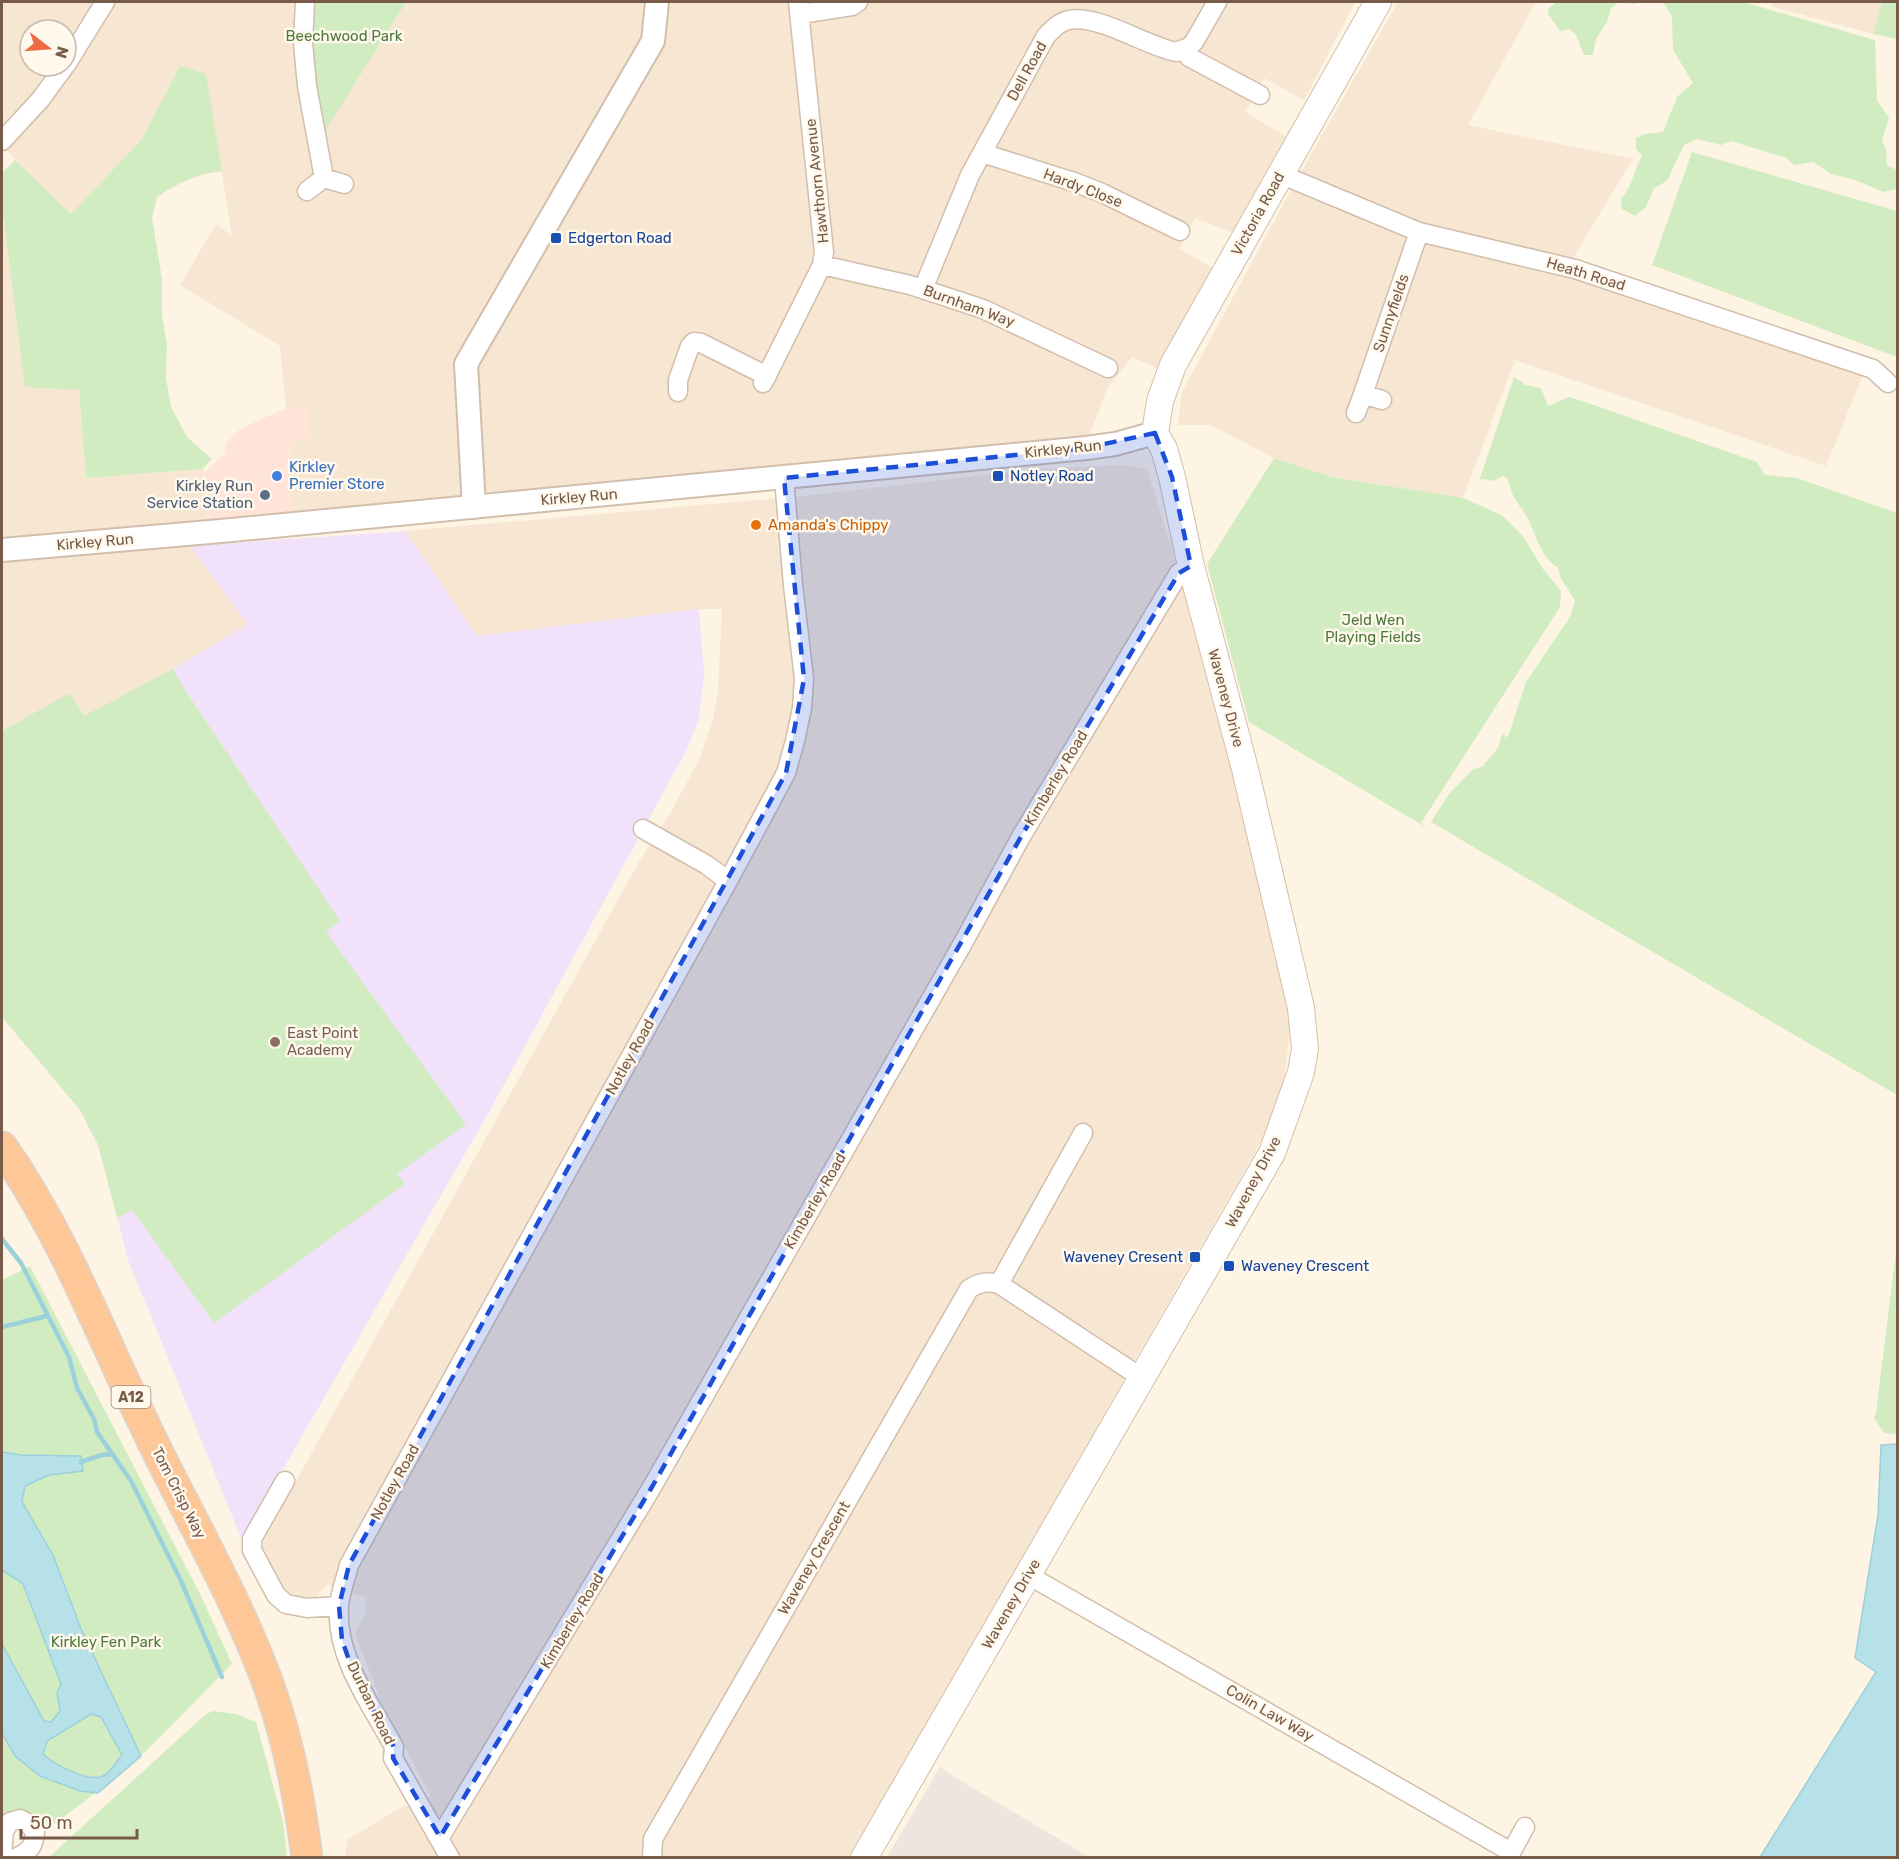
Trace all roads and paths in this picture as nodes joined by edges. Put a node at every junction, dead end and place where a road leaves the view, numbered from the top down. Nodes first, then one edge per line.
1 (105, 2) edge
2 (305, 2) edge
3 (657, 2) edge
4 (858, 2) edge
5 (1217, 2) edge
6 (1378, 2) edge
7 (799, 8) edge
8 (78, 46) edge
9 (1183, 50) junction
10 (56, 78) edge
11 (1260, 95) dead end
12 (2, 141) edge
13 (982, 153) junction
14 (1280, 174) junction
15 (324, 178) junction
16 (344, 184) dead end
17 (307, 191) dead end
18 (1180, 231) dead end
19 (1419, 232) junction
20 (822, 265) junction
21 (923, 289) junction
22 (1108, 368) dead end
23 (1887, 383) dead end
24 (678, 392) dead end
25 (1363, 394) junction
26 (1382, 400) dead end
27 (1356, 413) dead end
28 (1155, 433) junction
29 (784, 477) junction
30 (474, 507) junction
31 (2, 550) edge
32 (1191, 566) junction
33 (643, 829) dead end
34 (728, 881) junction
35 (1083, 1133) dead end
36 (2, 1148) edge
37 (999, 1284) junction
38 (1142, 1378) junction
39 (285, 1481) dead end
40 (1028, 1575) junction
41 (339, 1606) junction
42 (1525, 1827) dead end
43 (440, 1837) junction
44 (2, 1855) edge
45 (1510, 1855) edge
46 (16, 1857) edge
47 (307, 1857) edge
48 (450, 1857) edge
49 (652, 1857) edge
50 (864, 1857) edge

1 - 8 street
2 - 15 street
3 - 30 street
4 - 7 street
5 - 9 street
6 - 14 main road, Victoria Road
7 - 20 street, Hawthorn Avenue
9 - 11 street, Dell Road
9 - 13 street, Dell Road
10 - 12 street
13 - 18 street, Hardy Close
13 - 21 street, Dell Road
14 - 19 street, Heath Road
14 - 28 main road, Victoria Road
15 - 16 street
15 - 17 street
19 - 23 street, Heath Road
19 - 25 street, Sunnyfields
20 - 21 street, Burnham Way
20 - 24 street, Hawthorn Avenue
21 - 22 street, Burnham Way
25 - 26 street
25 - 27 street, Sunnyfields
28 - 29 street, Kirkley Run
28 - 32 main road, Waveney Drive
29 - 30 street, Kirkley Run
29 - 34 street, Notley Road
30 - 31 street, Kirkley Run
32 - 38 main road, Waveney Drive
32 - 43 street, Kimberley Road
33 - 34 street
34 - 41 street, Notley Road
35 - 37 street
36 - 47 highway, Tom Crisp Way / A12
37 - 38 street
37 - 49 street, Waveney Crescent
38 - 40 main road, Waveney Drive
39 - 41 street
40 - 45 street, Colin Law Way
40 - 50 main road, Waveney Drive
41 - 43 street, Durban Road
42 - 45 street
43 - 48 street, Durban Road
44 - 46 street

